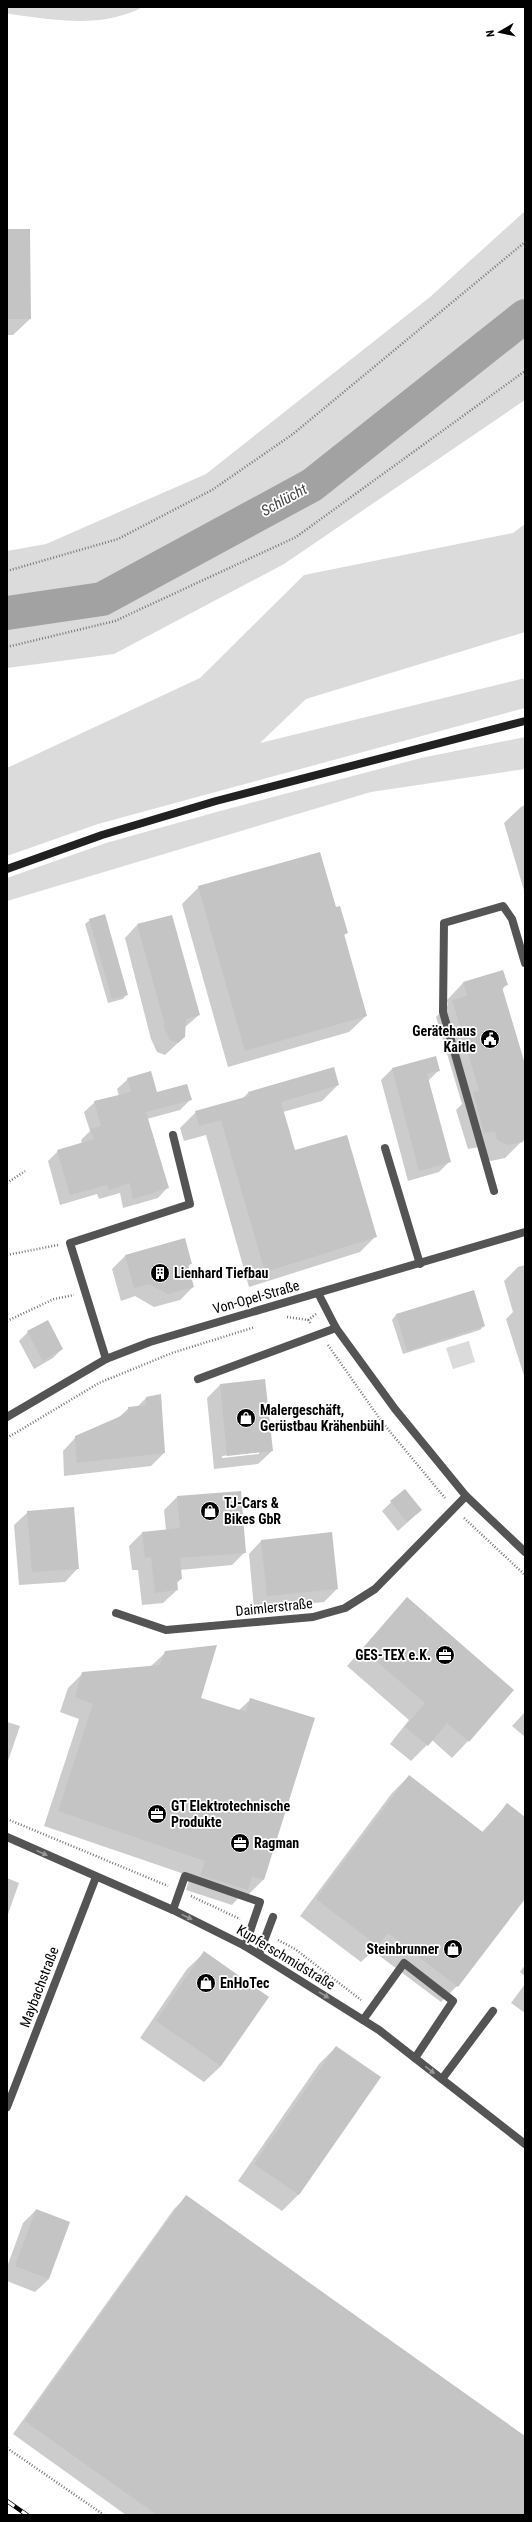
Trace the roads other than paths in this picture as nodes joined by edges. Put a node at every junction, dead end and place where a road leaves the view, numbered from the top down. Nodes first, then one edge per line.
1 (525, 721) edge
2 (7, 869) edge
3 (525, 963) edge
4 (173, 1135) dead end
5 (385, 1148) dead end
6 (494, 1191) dead end
7 (525, 1232) edge
8 (420, 1264) junction
9 (318, 1293) junction
10 (336, 1328) junction
11 (106, 1359) junction
12 (198, 1378) dead end
13 (7, 1417) edge
14 (466, 1496) junction
15 (525, 1552) edge
16 (116, 1612) dead end
17 (7, 1836) edge
18 (96, 1877) junction
19 (173, 1910) junction
20 (273, 1916) dead end
21 (245, 1946) junction
22 (259, 1954) junction
23 (493, 2011) dead end
24 (363, 2020) junction
25 (416, 2058) junction
26 (442, 2079) junction
27 (7, 2107) edge
28 (525, 2144) edge

1 - 2 main road
3 - 6 street
4 - 11 street
5 - 8 street
7 - 8 street, Von-Opel-Straße
8 - 9 street, Von-Opel-Straße
9 - 10 street
9 - 11 street, Von-Opel-Straße
10 - 12 street
10 - 14 street
11 - 13 street, Von-Opel-Straße
14 - 15 street
14 - 16 street, Daimlerstraße
17 -> 18 street, Kupferschmidstraße
18 - 19 street, Kupferschmidstraße
18 - 27 street, Maybachstraße
19 -> 21 street, Kupferschmidstraße
19 - 21 street
20 - 22 street
21 - 22 street, Kupferschmidstraße
22 -> 24 street, Kupferschmidstraße
23 - 26 street
24 - 25 street, Kupferschmidstraße
24 - 25 street
25 -> 26 street, Kupferschmidstraße
26 - 28 street, Kupferschmidstraße

